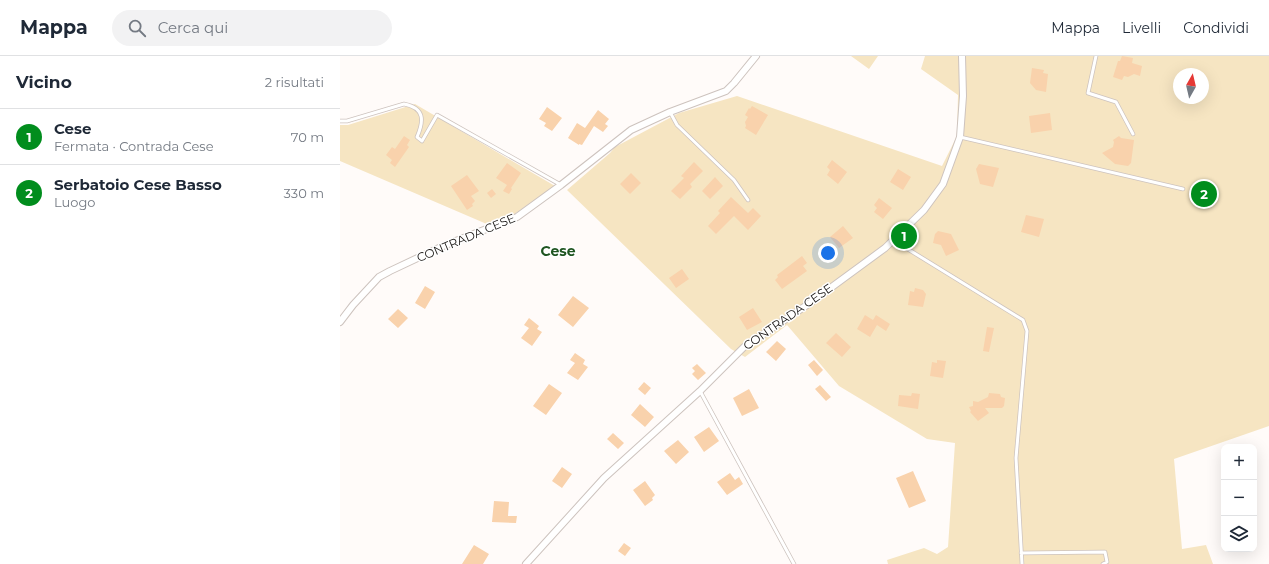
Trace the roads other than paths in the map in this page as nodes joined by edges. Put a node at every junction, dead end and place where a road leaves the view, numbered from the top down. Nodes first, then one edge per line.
1 (756, 56) edge
2 (962, 56) edge
3 (1096, 56) edge
4 (670, 112) junction
5 (340, 121) edge
6 (1133, 134) dead end
7 (960, 137) junction
8 (561, 185) junction
9 (1183, 189) dead end
10 (748, 200) dead end
11 (892, 240) junction
12 (340, 322) edge
13 (700, 391) junction
14 (1021, 553) junction
15 (526, 564) edge
16 (794, 564) edge
17 (1022, 564) edge
18 (1103, 564) edge

1 - 4 street, CONTRADA CESE
2 - 7 street, CONTRADA CESE
3 - 6 lane
4 - 8 street, CONTRADA CESE
4 - 10 lane
5 - 8 lane
7 - 9 lane
7 - 11 street, CONTRADA CESE
8 - 12 street, CONTRADA CESE
11 - 13 street, CONTRADA CESE
11 - 14 lane
13 - 15 street, CONTRADA CESE
13 - 16 lane
14 - 17 lane
14 - 18 lane

